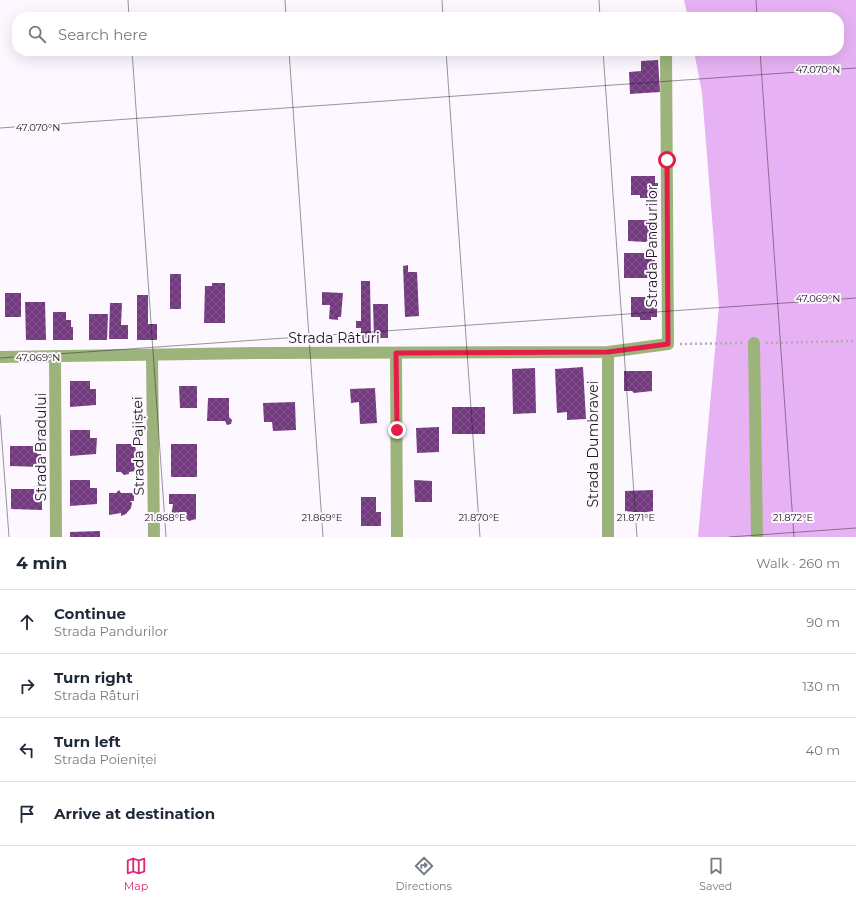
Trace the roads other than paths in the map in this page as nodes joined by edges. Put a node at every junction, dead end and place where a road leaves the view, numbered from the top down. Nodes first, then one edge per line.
1 (666, 56) edge
2 (754, 343) dead end
3 (668, 344) joint
4 (608, 352) junction
5 (396, 353) junction
6 (152, 355) junction
7 (55, 356) junction
8 (0, 357) edge
9 (56, 537) edge
10 (154, 537) edge
11 (397, 537) edge
12 (608, 537) edge
13 (757, 537) edge

1 - 3 street, Strada Pandurilor
2 - 13 street
3 - 4 street, Strada Râturi
4 - 5 street, Strada Râturi
4 - 12 street, Strada Dumbravei
5 - 6 street, Strada Râturi
5 - 11 street
6 - 7 street, Strada Râturi
6 - 10 street, Strada Pajiștei
7 - 8 street, Strada Râturi
7 - 9 street, Strada Bradului

